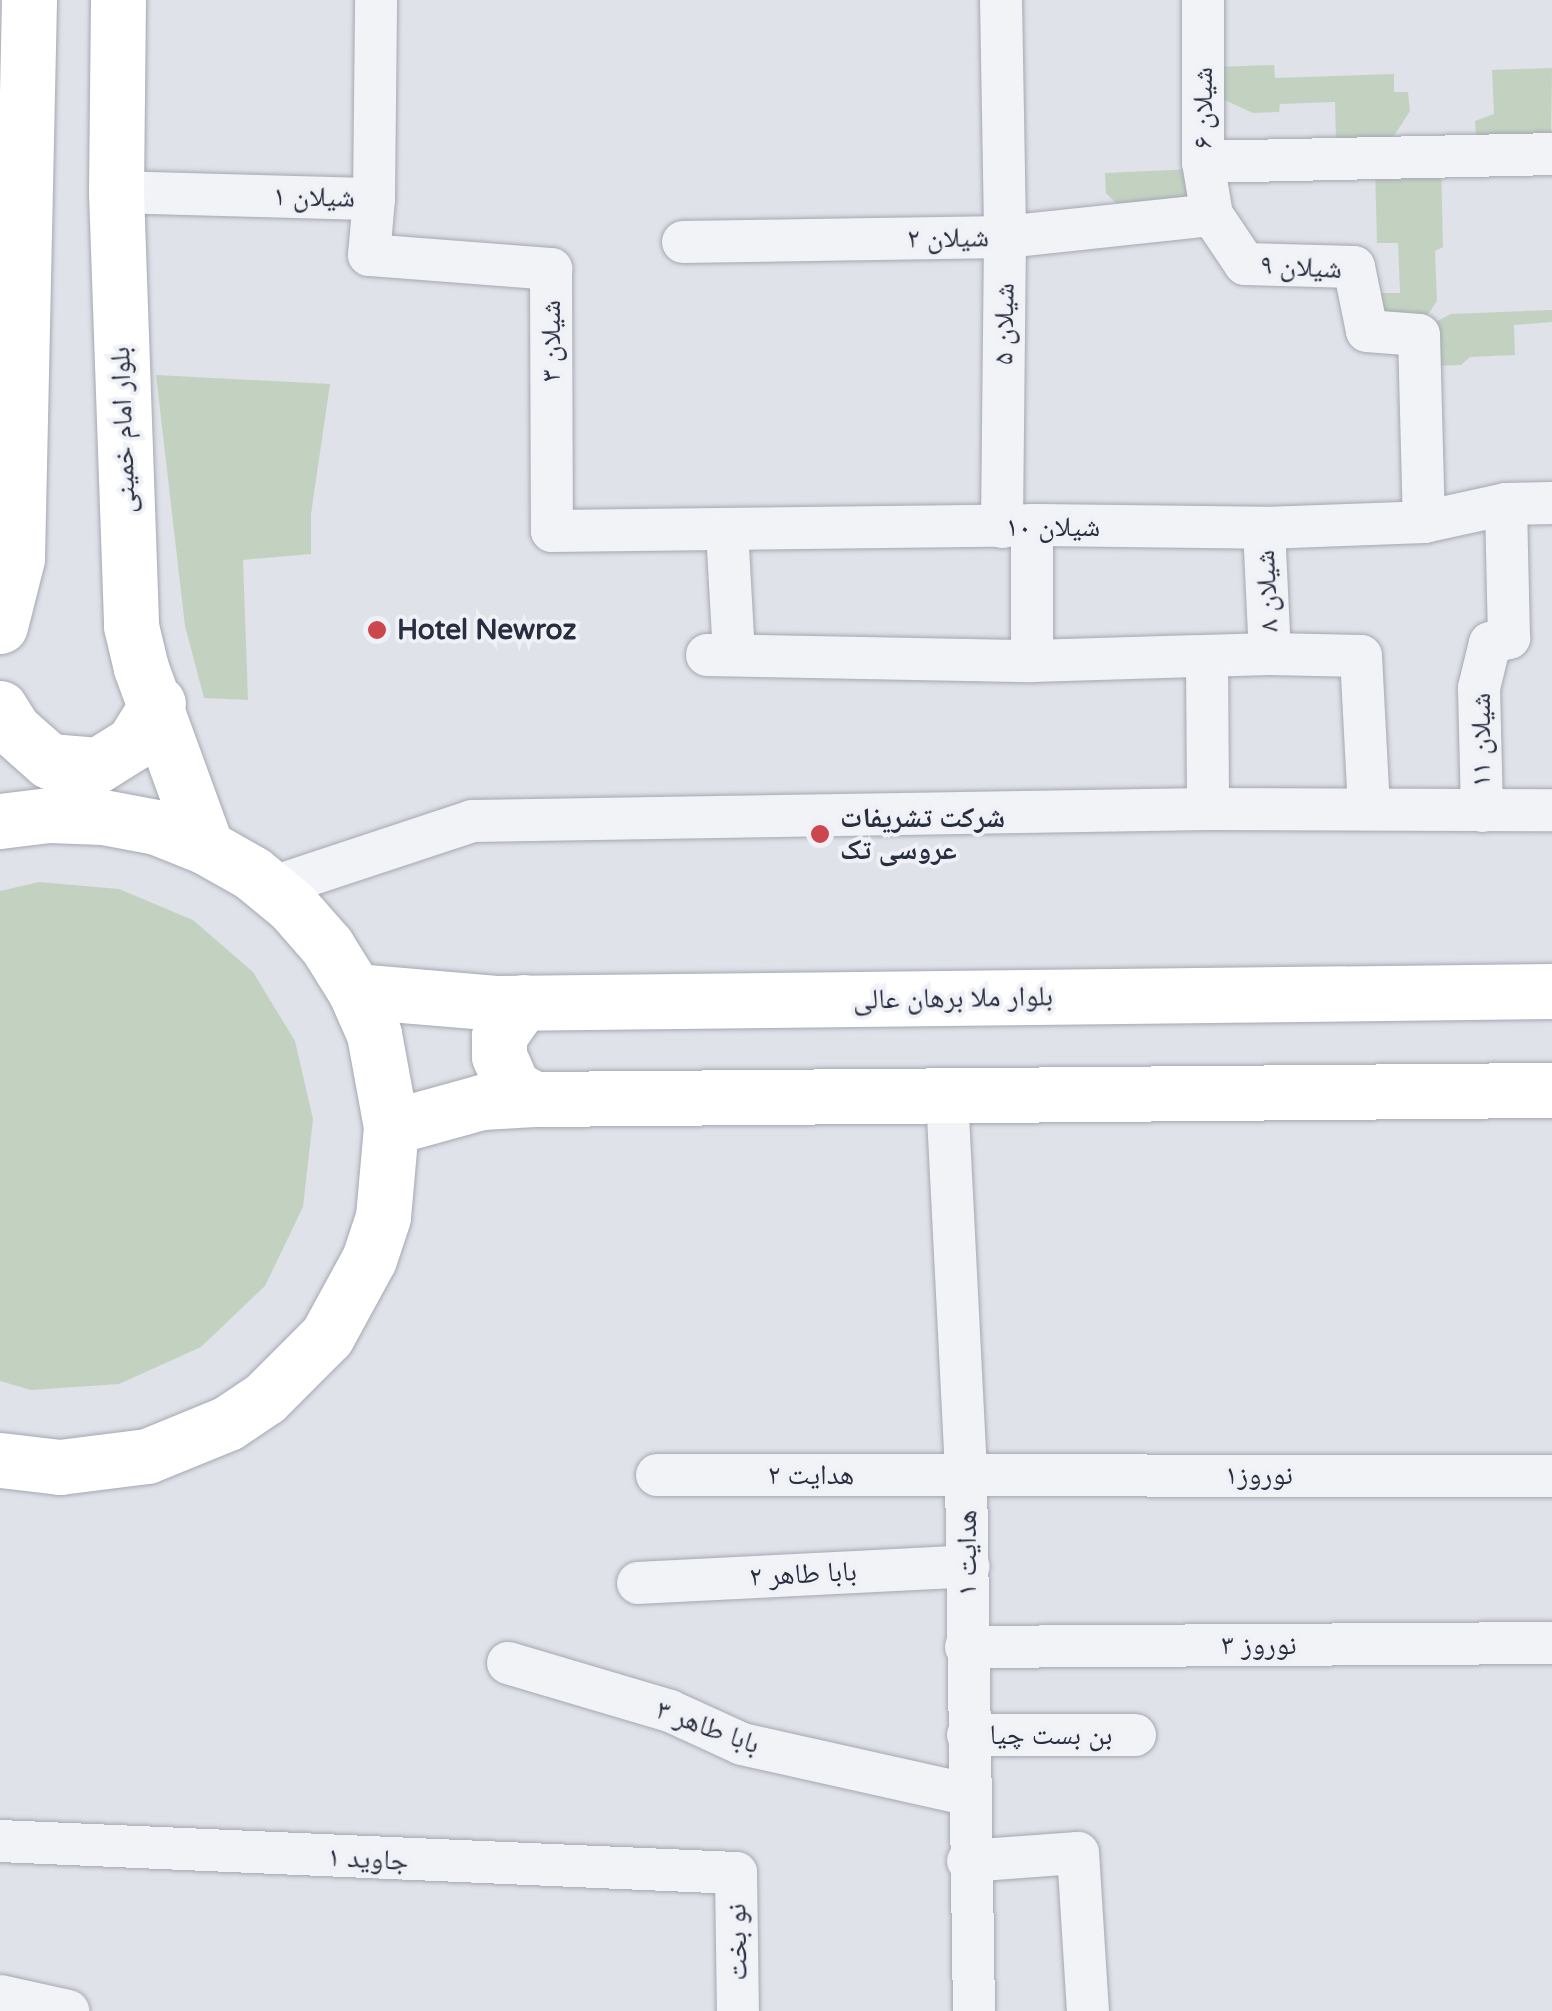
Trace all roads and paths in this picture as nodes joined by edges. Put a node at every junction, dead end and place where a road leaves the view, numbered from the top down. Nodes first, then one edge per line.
1 (118, 0) edge
2 (376, 0) edge
3 (1001, 0) edge
4 (1203, 0) edge
5 (19, 18) edge
6 (1552, 154) edge
7 (1203, 162) junction
8 (116, 192) junction
9 (374, 199) junction
10 (1212, 214) junction
11 (1005, 238) junction
12 (683, 242) dead end
13 (1552, 503) edge
14 (1506, 504) junction
15 (1424, 522) junction
16 (1017, 526) junction
17 (1264, 528) junction
18 (728, 530) junction
19 (552, 531) joint
20 (0, 626) edge
21 (1270, 654) junction
22 (1207, 657) junction
23 (1032, 660) junction
24 (158, 704) junction
25 (0, 708) edge
26 (1369, 808) junction
27 (1208, 809) junction
28 (1552, 810) edge
29 (1482, 812) junction
30 (0, 821) edge
31 (206, 847) junction
32 (270, 888) junction
33 (355, 991) junction
34 (1552, 991) edge
35 (523, 1002) junction
36 (1552, 1090) edge
37 (946, 1096) junction
38 (534, 1099) junction
39 (391, 1127) junction
40 (0, 1460) edge
41 (966, 1474) junction
42 (656, 1475) dead end
43 (1552, 1476) edge
44 (969, 1566) junction
45 (638, 1583) dead end
46 (1552, 1643) edge
47 (966, 1647) junction
48 (508, 1663) dead end
49 (968, 1735) junction
50 (1135, 1735) dead end
51 (970, 1795) junction
52 (0, 1841) edge
53 (968, 1862) junction
54 (736, 1873) joint
55 (0, 1996) edge
56 (68, 2011) edge
57 (738, 2011) edge
58 (974, 2011) edge
59 (1088, 2011) edge

1 - 8 main road, بلوار امام خمینی
2 - 9 street, شیلان ۱
3 - 11 street, شیلان ۵
4 - 7 street, شیلان ۶
5 - 20 main road
6 - 7 street
7 - 10 street, شیلان ۶
8 - 9 street, شیلان ۱
8 - 24 main road, بلوار امام خمینی
9 - 19 street, شیلان ۳
10 - 11 street, شیلان ۲
10 - 15 street, شیلان ۹
11 - 12 street, شیلان ۲
11 - 16 street, شیلان ۵
13 - 14 street, شیلان ۱۰
14 - 15 street, شیلان ۱۰
14 - 29 street, شیلان ۱۱
15 - 17 street, شیلان ۱۰
16 - 17 street, شیلان ۱۰
16 - 18 street, شیلان ۱۰
16 - 23 street, شیلان ۵
17 - 21 street, شیلان ۸
18 - 19 street, شیلان ۱۰
18 - 23 street
21 - 22 street
21 - 26 street
22 - 23 street
22 - 27 street
24 - 25 main road
24 - 31 main road, بلوار امام خمینی
26 - 27 street
26 - 29 street
27 - 32 street
28 - 29 street
30 - 31 main road
31 - 32 main road
32 - 33 main road
33 - 35 main road, بلوار ملا برهان عالی
33 - 39 main road
34 - 35 main road, بلوار ملا برهان عالی
35 - 38 main road
36 - 37 main road
37 - 38 main road
37 - 41 street, هدایت ۱
38 - 39 main road
39 - 40 main road
41 - 42 street, هدایت ۲
41 - 43 street, نوروز۱
41 - 44 street, هدایت ۱
44 - 45 street, بابا طاهر ۲
44 - 47 street, هدایت ۱
46 - 47 street, نوروز ۳
47 - 49 street, هدایت ۱
48 - 51 street, بابا طاهر ۳
49 - 50 street, بن بست چیا
49 - 51 street, هدایت ۱
51 - 53 street, هدایت ۱
52 - 54 street, جاوید ۱
53 - 58 street, هدایت ۱
53 - 59 street
54 - 57 street, نو بخت
55 - 56 street

